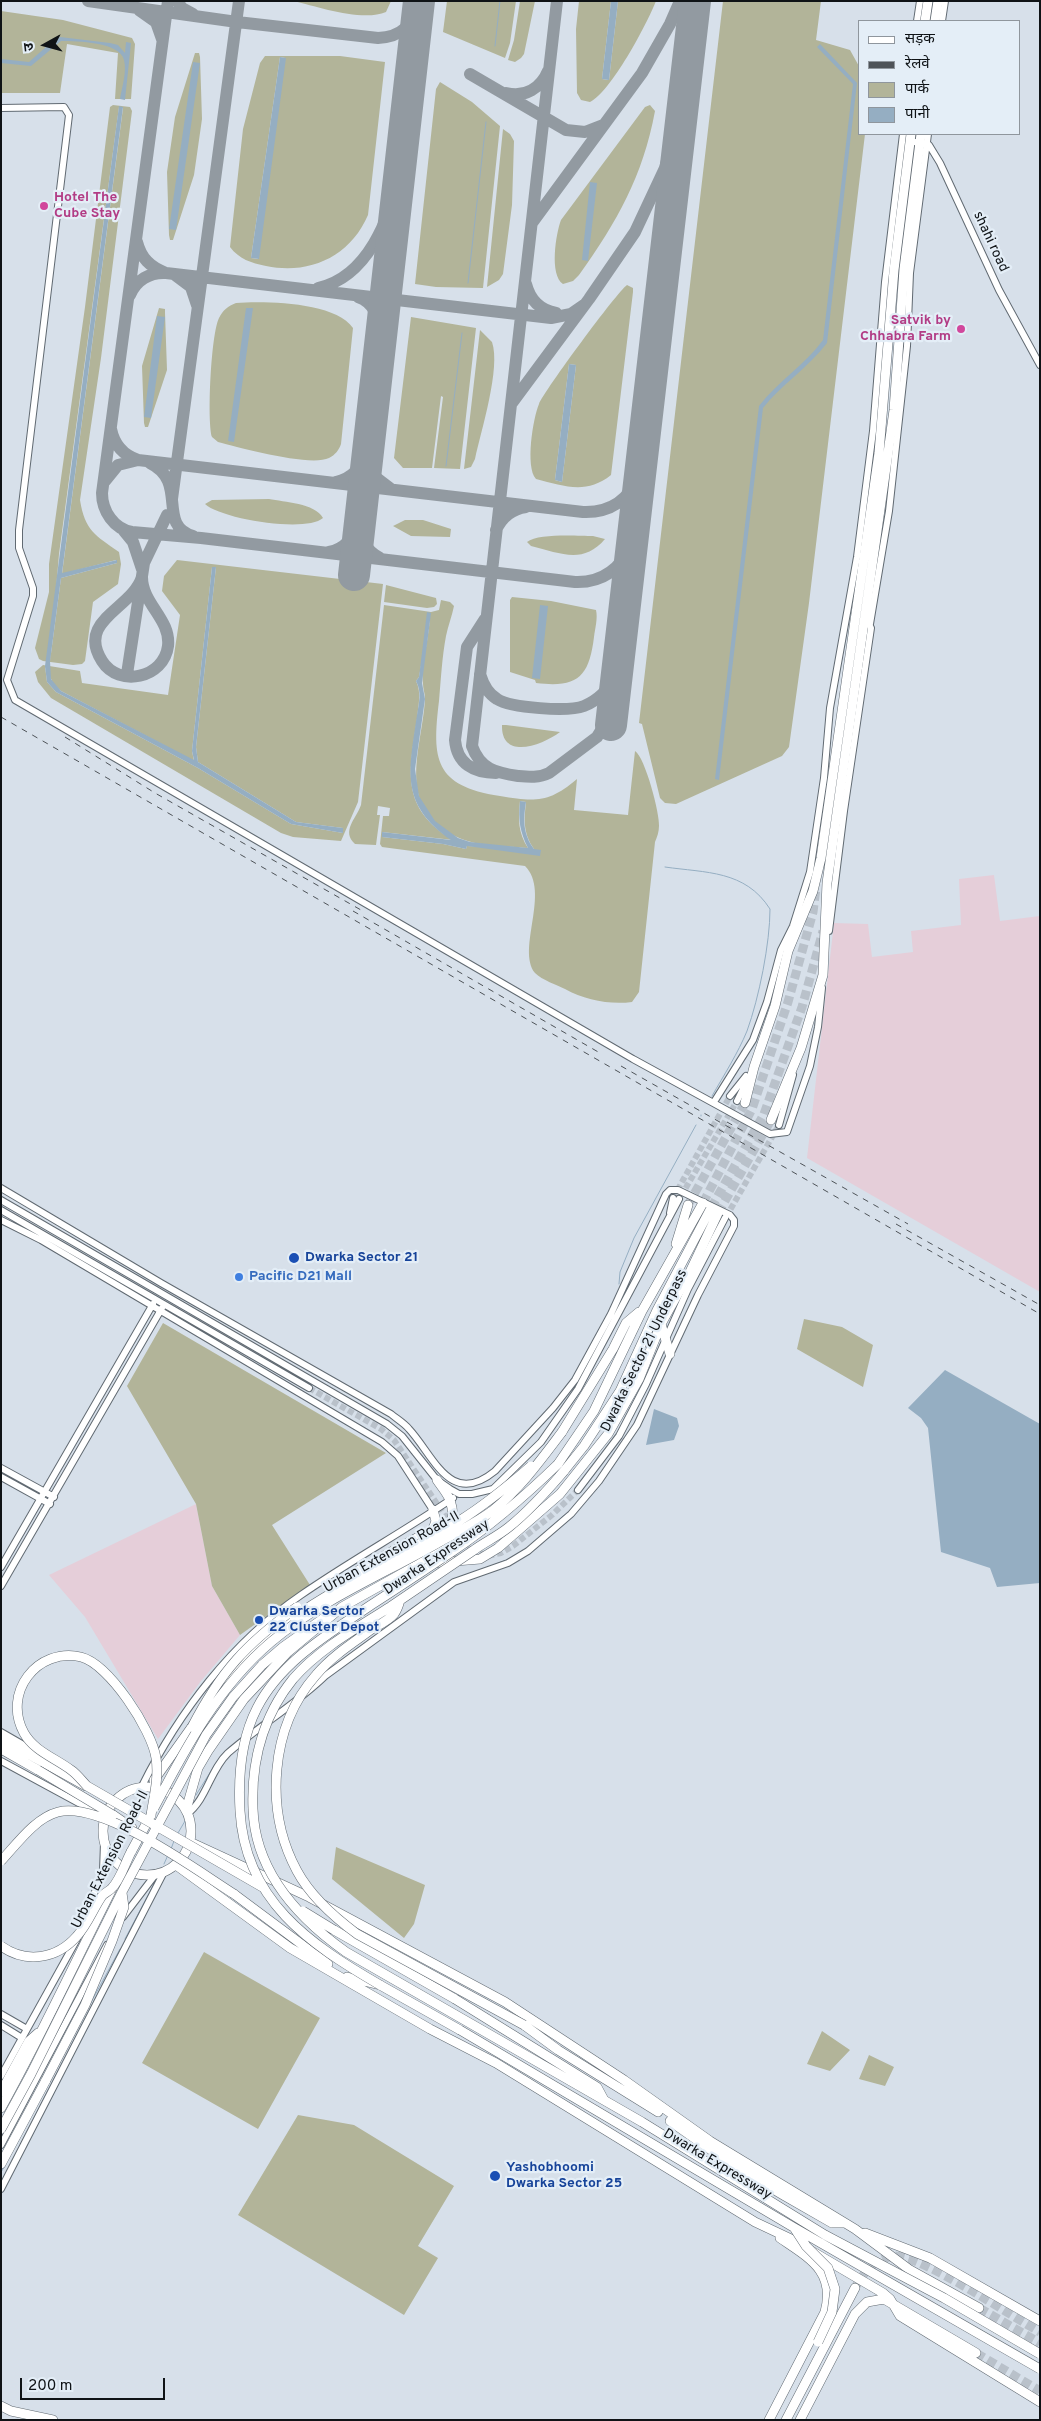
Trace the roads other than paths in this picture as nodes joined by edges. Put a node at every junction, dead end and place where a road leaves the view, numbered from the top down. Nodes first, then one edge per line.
1 (920, 1) edge
2 (928, 1) edge
3 (938, 1) edge
4 (945, 1) edge
5 (916, 20) edge
6 (925, 20) edge
7 (935, 20) edge
8 (942, 20) edge
9 (1, 108) edge
10 (903, 135) edge
11 (911, 138) edge
12 (923, 140) edge
13 (1040, 364) edge
14 (823, 975) junction
15 (754, 1067) junction
16 (730, 1096) tunnel mouth
17 (714, 1102) junction
18 (741, 1102) tunnel mouth
19 (775, 1123) tunnel mouth
20 (1, 1188) edge
21 (676, 1198) tunnel mouth
22 (1, 1200) edge
23 (688, 1205) tunnel mouth
24 (1, 1210) edge
25 (714, 1211) junction
26 (1, 1220) edge
27 (672, 1259) junction
28 (682, 1265) junction
29 (690, 1272) junction
30 (160, 1292) junction
31 (169, 1297) junction
32 (156, 1299) junction
33 (616, 1303) junction
34 (164, 1305) junction
35 (152, 1307) junction
36 (623, 1307) junction
37 (657, 1310) junction
38 (161, 1311) junction
39 (642, 1311) junction
40 (661, 1324) junction
41 (665, 1339) junction
42 (670, 1354) junction
43 (331, 1380) junction
44 (320, 1384) junction
45 (309, 1388) tunnel mouth
46 (561, 1467) junction
47 (1, 1468) edge
48 (1, 1477) edge
49 (437, 1480) junction
50 (578, 1490) tunnel mouth
51 (45, 1492) junction
52 (460, 1494) junction
53 (54, 1497) junction
54 (40, 1499) junction
55 (450, 1500) junction
56 (50, 1504) junction
57 (433, 1510) junction
58 (437, 1538) junction
59 (419, 1564) junction
60 (1, 1567) edge
61 (1, 1586) edge
62 (400, 1600) junction
63 (342, 1608) junction
64 (1, 1732) edge
65 (1, 1739) edge
66 (1, 1749) edge
67 (182, 1755) junction
68 (1, 1761) edge
69 (87, 1786) junction
70 (146, 1786) junction
71 (116, 1799) junction
72 (187, 1812) junction
73 (151, 1814) junction
74 (104, 1818) junction
75 (136, 1831) junction
76 (190, 1842) junction
77 (104, 1843) junction
78 (1, 1861) edge
79 (176, 1865) junction
80 (160, 1873) junction
81 (112, 1889) junction
82 (122, 1892) junction
83 (1, 1946) edge
84 (380, 1985) junction
85 (1, 2014) edge
86 (1, 2025) edge
87 (27, 2029) junction
88 (42, 2030) junction
89 (22, 2038) junction
90 (1, 2076) edge
91 (1, 2092) edge
92 (605, 2101) junction
93 (1, 2108) edge
94 (1, 2129) edge
95 (1, 2145) edge
96 (1, 2164) edge
97 (1, 2189) edge
98 (755, 2222) junction
99 (844, 2223) junction
100 (794, 2227) junction
101 (855, 2229) junction
102 (855, 2288) tunnel mouth
103 (893, 2303) junction
104 (979, 2308) tunnel mouth
105 (1040, 2321) edge
106 (818, 2342) dead end
107 (976, 2353) tunnel mouth
108 (1040, 2354) edge
109 (1040, 2369) edge
110 (1040, 2402) edge
111 (1, 2406) edge
112 (53, 2420) edge
113 (769, 2420) edge
114 (786, 2420) edge
115 (800, 2420) edge

1 - 5 street
2 - 6 highway
3 - 7 highway
4 - 8 street
9 - 17 street
10 - 17 street
11 - 12 street
11 - 15 highway
12 - 13 street, shahi road
12 - 14 highway
14 - 17 street
14 - 19 highway
15 - 16 street
15 - 18 highway
20 - 43 street
21 - 36 street
22 - 30 street
23 - 27 highway
24 - 32 street
25 - 27 highway
25 - 28 highway, Dwarka Expressway
25 - 29 highway
25 - 41 street, Dwarka Sector 21 Underpass
26 - 35 street
27 - 39 highway
28 - 29 highway
28 - 37 highway, Dwarka Expressway
29 - 40 highway
30 - 31 street
30 - 32 street
31 - 34 street
31 - 44 street
32 - 34 street
32 - 35 street
33 - 36 street
33 - 42 street
33 - 43 street
34 - 38 street
34 - 45 street
35 - 38 street
35 - 51 street
36 - 52 street
37 - 40 highway
37 - 46 highway, Dwarka Expressway
38 - 53 street
38 - 57 street
39 - 46 highway, Dwarka Expressway
39 - 58 highway, Urban Extension Road-II, bridge
40 - 41 highway
40 - 59 highway
41 - 42 highway
41 - 50 street, Dwarka Sector 21 Underpass
42 - 72 street
43 - 44 street
44 - 49 street
46 - 62 highway, Dwarka Expressway, bridge
46 - 84 highway, Dwarka Expressway, bridge
47 - 51 street
48 - 54 street
49 - 52 street
49 - 55 highway
51 - 53 street
51 - 54 street
52 - 55 street
53 - 56 street
54 - 56 street
54 - 60 street
55 - 57 street
55 - 58 highway
56 - 61 street
57 - 58 highway
57 - 70 street
58 - 59 highway
58 - 67 highway, Urban Extension Road-II, bridge
58 - 67 highway, bridge
58 - 70 highway, bridge
59 - 63 highway
62 - 92 highway, Dwarka Expressway, bridge
62 - 99 highway, bridge
63 - 72 highway
63 - 82 highway, Urban Extension Road-II, bridge
64 - 71 street
65 - 69 highway, Dwarka Expressway, bridge
66 - 75 highway, Dwarka Expressway, bridge
67 - 73 highway, Urban Extension Road-II, bridge
68 - 74 street
69 - 73 highway, bridge
69 - 92 highway, Dwarka Expressway, bridge
70 - 71 highway
70 - 72 highway
71 - 74 highway
72 - 76 highway
73 - 81 highway, Urban Extension Road-II, bridge
74 - 77 highway
75 - 78 highway, bridge
75 - 84 highway, Dwarka Expressway, bridge
76 - 79 highway
76 - 99 highway
77 - 80 highway
77 - 87 street
79 - 80 highway
79 - 98 highway
80 - 95 street
80 - 97 street
81 - 83 highway, bridge
81 - 88 highway, Urban Extension Road-II
82 - 94 highway, Urban Extension Road-II, bridge
82 - 96 highway, bridge
84 - 100 highway, Dwarka Expressway, bridge
85 - 87 street
86 - 89 street
87 - 89 street
88 - 91 highway
88 - 93 highway, Urban Extension Road-II
89 - 90 street
92 - 108 highway, Dwarka Expressway, bridge
98 - 103 highway
98 - 113 highway
99 - 101 highway
100 - 106 highway, bridge
100 - 109 highway, Dwarka Expressway, bridge
101 - 104 highway
101 - 105 highway
102 - 114 highway
103 - 107 highway
103 - 110 highway
103 - 115 highway
111 - 112 highway

